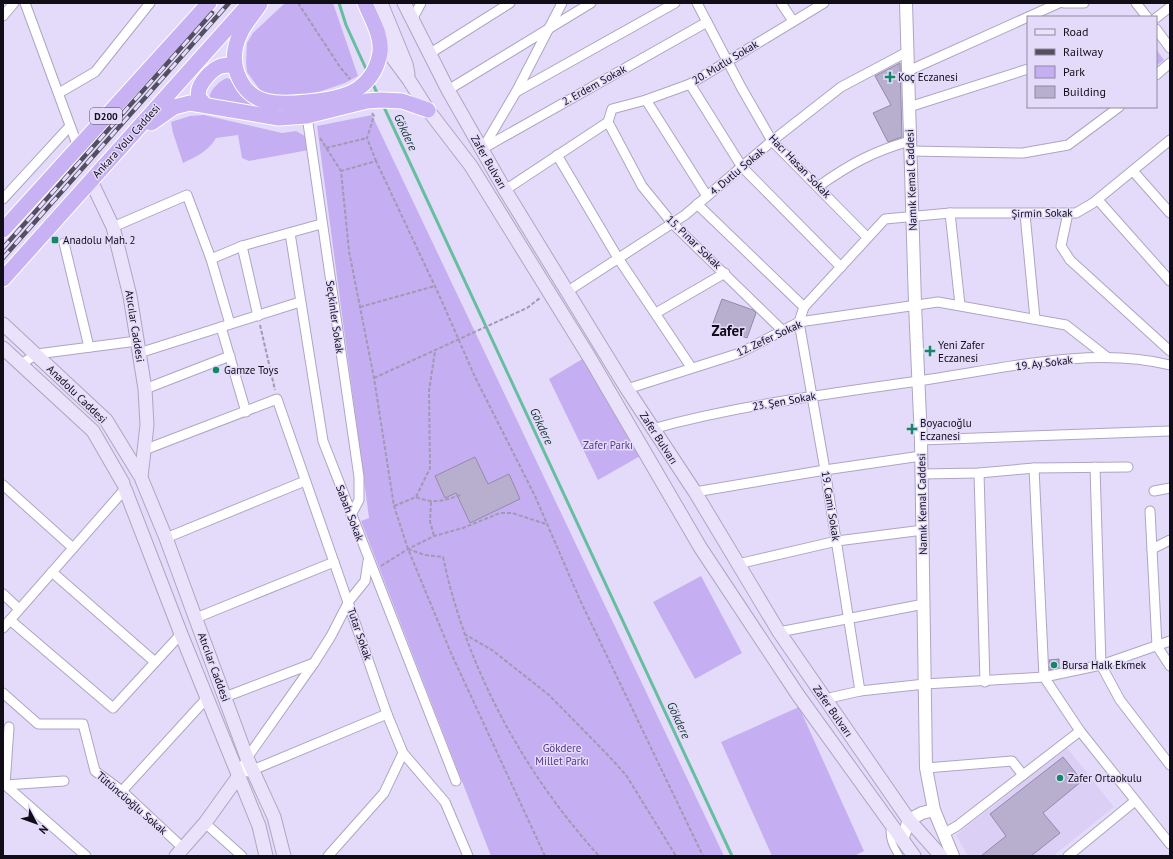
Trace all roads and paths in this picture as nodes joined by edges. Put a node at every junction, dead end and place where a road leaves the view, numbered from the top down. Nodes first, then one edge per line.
1 (14, 3) edge
2 (25, 3) edge
3 (150, 3) edge
4 (208, 3) edge
5 (250, 3) edge
6 (260, 3) edge
7 (298, 3) edge
8 (366, 3) edge
9 (381, 3) edge
10 (404, 3) edge
11 (421, 3) edge
12 (510, 3) edge
13 (562, 3) edge
14 (590, 3) edge
15 (675, 3) edge
16 (696, 3) edge
17 (781, 3) edge
18 (824, 3) edge
19 (906, 3) edge
20 (1059, 3) edge
21 (1064, 3) edge
22 (1084, 3) edge
23 (1136, 3) edge
24 (1170, 7) edge
25 (3, 16) edge
26 (1030, 16) edge
27 (1146, 16) edge
28 (1027, 17) edge
29 (1157, 17) edge
30 (412, 20) junction
31 (793, 21) junction
32 (707, 22) junction
33 (549, 28) junction
34 (1157, 30) edge
35 (1170, 47) edge
36 (907, 52) junction
37 (429, 54) junction
38 (728, 60) junction
39 (1170, 63) edge
40 (234, 65) junction
41 (1027, 69) edge
42 (908, 70) junction
43 (1157, 75) edge
44 (409, 80) junction
45 (690, 84) junction
46 (448, 90) junction
47 (351, 92) junction
48 (516, 92) junction
49 (59, 93) junction
50 (646, 100) junction
51 (367, 101) junction
52 (205, 105) junction
53 (909, 107) junction
54 (422, 108) junction
55 (1118, 108) edge
56 (307, 116) junction
57 (608, 122) junction
58 (70, 126) junction
59 (319, 135) dead end
60 (367, 138) junction
61 (1170, 140) edge
62 (772, 141) junction
63 (910, 146) junction
64 (78, 147) junction
65 (326, 148) junction
66 (482, 149) junction
67 (557, 155) junction
68 (376, 161) junction
69 (742, 167) junction
70 (1133, 170) junction
71 (341, 171) junction
72 (91, 181) junction
73 (819, 186) junction
74 (505, 190) junction
75 (707, 196) junction
76 (3, 199) edge
77 (1098, 200) junction
78 (697, 204) junction
79 (950, 213) junction
80 (1068, 213) junction
81 (1170, 213) edge
82 (1025, 214) junction
83 (912, 216) junction
84 (672, 223) junction
85 (321, 224) junction
86 (112, 227) junction
87 (3, 230) edge
88 (290, 233) junction
89 (867, 237) junction
90 (64, 243) dead end
91 (242, 246) junction
92 (618, 258) junction
93 (211, 259) junction
94 (841, 267) junction
95 (725, 273) junction
96 (3, 279) edge
97 (1170, 281) edge
98 (435, 286) junction
99 (568, 291) junction
100 (549, 292) junction
101 (300, 302) junction
102 (914, 304) junction
103 (960, 305) junction
104 (360, 307) junction
105 (804, 307) junction
106 (656, 313) junction
107 (258, 316) junction
108 (1035, 319) junction
109 (799, 322) junction
110 (3, 324) edge
111 (226, 326) junction
112 (783, 330) junction
113 (458, 340) junction
114 (138, 347) junction
115 (3, 348) edge
116 (89, 348) junction
117 (435, 351) junction
118 (1170, 351) edge
119 (37, 354) junction
120 (230, 356) junction
121 (1107, 357) junction
122 (21, 364) junction
123 (1170, 365) edge
124 (691, 368) junction
125 (374, 378) junction
126 (917, 381) junction
127 (145, 389) junction
128 (627, 389) junction
129 (812, 395) junction
130 (277, 399) junction
131 (246, 412) junction
132 (652, 429) junction
133 (1170, 431) edge
134 (921, 440) junction
135 (144, 450) junction
136 (921, 456) junction
137 (1095, 467) junction
138 (1128, 467) dead end
139 (1034, 468) junction
140 (825, 470) junction
141 (922, 474) junction
142 (978, 474) junction
143 (140, 477) junction
144 (305, 481) junction
145 (3, 485) edge
146 (124, 486) junction
147 (1170, 488) edge
148 (1154, 491) dead end
149 (695, 492) junction
150 (460, 495) dead end
151 (416, 497) junction
152 (431, 502) junction
153 (394, 506) junction
154 (1150, 511) dead end
155 (351, 515) junction
156 (546, 524) junction
157 (923, 530) junction
158 (434, 536) junction
159 (166, 538) junction
160 (1170, 540) edge
161 (837, 541) junction
162 (73, 548) junction
163 (408, 549) junction
164 (1152, 549) junction
165 (368, 558) junction
166 (334, 562) junction
167 (738, 564) junction
168 (52, 572) junction
169 (373, 572) junction
170 (3, 594) edge
171 (349, 601) junction
172 (924, 604) junction
173 (20, 609) junction
174 (196, 618) junction
175 (847, 618) junction
176 (10, 620) junction
177 (3, 628) edge
178 (779, 632) junction
179 (181, 634) junction
180 (464, 634) junction
181 (1170, 641) edge
182 (1157, 646) junction
183 (155, 662) junction
184 (314, 663) junction
185 (1101, 665) junction
186 (1170, 666) edge
187 (1044, 677) junction
188 (985, 682) junction
189 (925, 684) junction
190 (860, 691) junction
191 (3, 693) edge
192 (225, 697) junction
193 (206, 699) junction
194 (825, 699) junction
195 (387, 714) junction
196 (9, 727) dead end
197 (1080, 731) junction
198 (403, 753) junction
199 (247, 758) junction
200 (1170, 765) edge
201 (926, 768) junction
202 (253, 770) junction
203 (1023, 775) junction
204 (238, 777) junction
205 (64, 781) dead end
206 (456, 781) dead end
207 (4, 786) edge
208 (122, 791) junction
209 (1135, 801) junction
210 (934, 810) junction
211 (910, 820) junction
212 (205, 823) junction
213 (891, 824) junction
214 (944, 834) junction
215 (902, 840) junction
216 (1170, 844) edge
217 (179, 852) edge
218 (86, 856) edge
219 (242, 856) edge
220 (266, 856) edge
221 (284, 856) edge
222 (328, 856) edge
223 (468, 856) edge
224 (546, 856) edge
225 (600, 856) edge
226 (676, 856) edge
227 (703, 856) edge
228 (899, 856) edge
229 (914, 856) edge
230 (941, 856) edge
231 (953, 856) edge
232 (1068, 856) edge

1 - 25 street
2 - 49 street
3 - 49 street
4 - 64 highway, D200
5 - 72 highway, Ankara Yolu Caddesi / D200
6 - 40 highway
7 - 47 path
8 - 44 main road, Zafer Bulvarı
8 - 47 highway
9 - 44 main road, Zafer Bulvarı
10 - 30 main road, Zafer Bulvarı
11 - 30 street
12 - 37 street
13 - 33 street
14 - 33 street
15 - 48 street
16 - 32 street, Hacı Hasan Sokak
17 - 31 street
18 - 31 street, 20. Mutlu Sokak
19 - 36 street, Namık Kemal Caddesi
20 - 26 street
21 - 22 street
23 - 27 street
24 - 29 street
28 - 42 street
30 - 37 main road, Zafer Bulvarı
31 - 38 street, 20. Mutlu Sokak
32 - 38 street, Hacı Hasan Sokak
32 - 66 street, 2. Erdem Sokak
33 - 46 street
33 - 48 street
34 - 35 street
36 - 42 street, Namık Kemal Caddesi
36 - 62 street, 4. Dutlu Sokak
37 - 46 main road, Zafer Bulvarı
38 - 45 street, 20. Mutlu Sokak
38 - 62 street, Hacı Hasan Sokak
39 - 43 street
40 - 47 highway
40 - 52 highway
41 - 53 street
42 - 53 street, Namık Kemal Caddesi
44 - 54 main road, Zafer Bulvarı
45 - 50 street, 20. Mutlu Sokak
45 - 69 street
46 - 66 main road, Zafer Bulvarı
47 - 51 highway
47 - 56 highway
48 - 66 street
49 - 58 street
50 - 57 street, 20. Mutlu Sokak
50 - 75 street
51 - 54 highway
51 - 60 path
52 - 56 highway
52 - 72 highway
53 - 63 street, Namık Kemal Caddesi
54 - 100 main road, Zafer Bulvarı
55 - 63 street
56 - 85 street, Seçkinler Sokak
57 - 67 street, 20. Mutlu Sokak
57 - 84 street, 15. Pınar Sokak
58 - 64 street
58 - 76 street
59 - 65 path
60 - 65 path
60 - 68 path
61 - 70 street, Şirmin Sokak
62 - 69 street, 4. Dutlu Sokak
62 - 73 street, Hacı Hasan Sokak
63 - 73 street
63 - 83 street, Namık Kemal Caddesi
64 - 87 highway, D200
65 - 71 path
66 - 74 main road, Zafer Bulvarı
67 - 74 street, 20. Mutlu Sokak
67 - 92 street
68 - 71 path
68 - 98 path
69 - 75 street, 4. Dutlu Sokak
69 - 94 street
70 - 77 street, Şirmin Sokak
70 - 81 street
71 - 104 path
72 - 86 main road, Atıcılar Caddesi
72 - 96 highway, Ankara Yolu Caddesi / D200
73 - 89 street, Hacı Hasan Sokak
74 - 99 main road, Zafer Bulvarı
75 - 78 street, 4. Dutlu Sokak
77 - 80 street, Şirmin Sokak
77 - 97 street
78 - 84 street, 4. Dutlu Sokak
78 - 105 street
79 - 82 street, Şirmin Sokak
79 - 83 street, Şirmin Sokak
79 - 103 street
80 - 82 street, Şirmin Sokak
80 - 118 street
82 - 108 street
83 - 89 street, Şirmin Sokak
83 - 102 street, Namık Kemal Caddesi
84 - 92 street, 4. Dutlu Sokak
84 - 95 street, 15. Pınar Sokak
85 - 88 street
85 - 155 street, Seçkinler Sokak
86 - 93 street
86 - 114 main road, Atıcılar Caddesi
88 - 91 street
88 - 101 street, Sabah Sokak
89 - 94 street, Şirmin Sokak
90 - 116 street
91 - 93 street
91 - 107 street
92 - 99 street, 4. Dutlu Sokak
92 - 106 street
93 - 111 street
94 - 105 street, Şirmin Sokak
95 - 106 street
95 - 112 street, 15. Pınar Sokak
98 - 104 path
98 - 113 path
99 - 128 main road, Zafer Bulvarı
100 - 113 path
100 - 213 main road, Zafer Bulvarı
101 - 107 street
101 - 155 street, Sabah Sokak
102 - 103 street, 12. Zefer Sokak
102 - 109 street, 12. Zefer Sokak
102 - 126 street, Namık Kemal Caddesi
103 - 108 street, 12. Zefer Sokak
104 - 125 path
105 - 109 street
106 - 124 street
107 - 111 street
107 - 130 path
108 - 121 street, 12. Zefer Sokak
109 - 112 street, 12. Zefer Sokak
109 - 129 street, 19. Cami Sokak
110 - 119 main road, Anadolu Caddesi
111 - 114 street
111 - 120 street
112 - 124 street, 12. Zefer Sokak
113 - 117 path
113 - 156 path
114 - 116 street
114 - 127 main road, Atıcılar Caddesi
115 - 122 main road, Anadolu Caddesi
116 - 119 street
117 - 125 path
117 - 151 path
119 - 122 street
119 - 143 main road, Anadolu Caddesi
120 - 127 street
120 - 131 street
121 - 123 street, 19. Ay Sokak
121 - 126 street, 19. Ay Sokak
122 - 146 main road, Anadolu Caddesi
124 - 128 street, 12. Zefer Sokak
125 - 153 path
126 - 129 street, 23. Şen Sokak
126 - 134 street, Namık Kemal Caddesi
127 - 135 main road, Atıcılar Caddesi
128 - 132 main road, Zafer Bulvarı
129 - 132 street, 23. Şen Sokak
129 - 140 street, 19. Cami Sokak
130 - 131 street
130 - 144 street, Tutar Sokak
131 - 135 street
132 - 149 main road, Zafer Bulvarı
133 - 134 street
134 - 136 street, Namık Kemal Caddesi
135 - 143 main road, Atıcılar Caddesi
136 - 140 street
136 - 141 street, Namık Kemal Caddesi
137 - 138 street
137 - 139 street
137 - 185 street
139 - 142 street
139 - 187 street
140 - 149 street
140 - 161 street, 19. Cami Sokak
141 - 142 street
141 - 157 street, Namık Kemal Caddesi
142 - 188 street
143 - 146 main road
143 - 159 main road, Atıcılar Caddesi
144 - 159 street
144 - 166 street, Tutar Sokak
145 - 162 street
146 - 162 street
146 - 179 main road, Atıcılar Caddesi
147 - 148 street
149 - 167 main road, Zafer Bulvarı
150 - 152 path
151 - 152 path
151 - 153 path
152 - 158 path
153 - 163 path
154 - 164 street
155 - 165 street, Sabah Sokak
156 - 158 path
156 - 227 path
157 - 161 street
157 - 172 street, Namık Kemal Caddesi
158 - 163 path
159 - 174 main road, Atıcılar Caddesi
160 - 164 street
161 - 167 street
161 - 175 street, 19. Cami Sokak
162 - 168 street
163 - 169 path
163 - 180 path
163 - 224 path
164 - 182 street
165 - 169 street, Sabah Sokak
165 - 171 street
166 - 171 street, Tutar Sokak
166 - 174 street
167 - 178 main road, Zafer Bulvarı
168 - 173 street
168 - 183 street
169 - 206 street, Sabah Sokak
170 - 173 street
171 - 184 street
171 - 195 street, Tutar Sokak
172 - 175 street
172 - 189 street, Namık Kemal Caddesi
173 - 176 street
174 - 192 main road, Atıcılar Caddesi
175 - 178 street
175 - 190 street, 19. Cami Sokak
176 - 177 street
176 - 183 street
178 - 194 main road, Zafer Bulvarı
179 - 183 street
179 - 193 main road, Atıcılar Caddesi
180 - 225 path
180 - 226 path
181 - 182 street
182 - 185 street
182 - 186 street
184 - 192 street
184 - 199 street
185 - 187 street
185 - 200 street
187 - 188 street
187 - 197 street
188 - 189 street
189 - 190 street
189 - 201 street, Namık Kemal Caddesi
190 - 194 street
191 - 208 street, Tütüncüoğlu Sokak
192 - 199 main road, Atıcılar Caddesi
193 - 204 main road, Atıcılar Caddesi
193 - 208 street
194 - 211 main road, Zafer Bulvarı
195 - 198 street, Tutar Sokak
195 - 202 street
196 - 207 street
197 - 203 street
197 - 209 street
198 - 222 street
198 - 223 street, Tutar Sokak
199 - 202 main road, Atıcılar Caddesi
199 - 204 street
201 - 203 street
201 - 210 street, Namık Kemal Caddesi
202 - 204 street
202 - 221 main road, Atıcılar Caddesi
203 - 214 street
204 - 212 main road
204 - 220 main road, Atıcılar Caddesi
205 - 207 street
207 - 218 street
208 - 217 street, Tütüncüoğlu Sokak
209 - 216 street
209 - 232 street
210 - 211 street
210 - 214 street, Namık Kemal Caddesi
211 - 215 street
211 - 230 main road, Zafer Bulvarı
212 - 217 main road
212 - 219 street
213 - 215 main road, Zafer Bulvarı
213 - 228 street
214 - 231 street, Namık Kemal Caddesi
215 - 229 main road, Zafer Bulvarı

